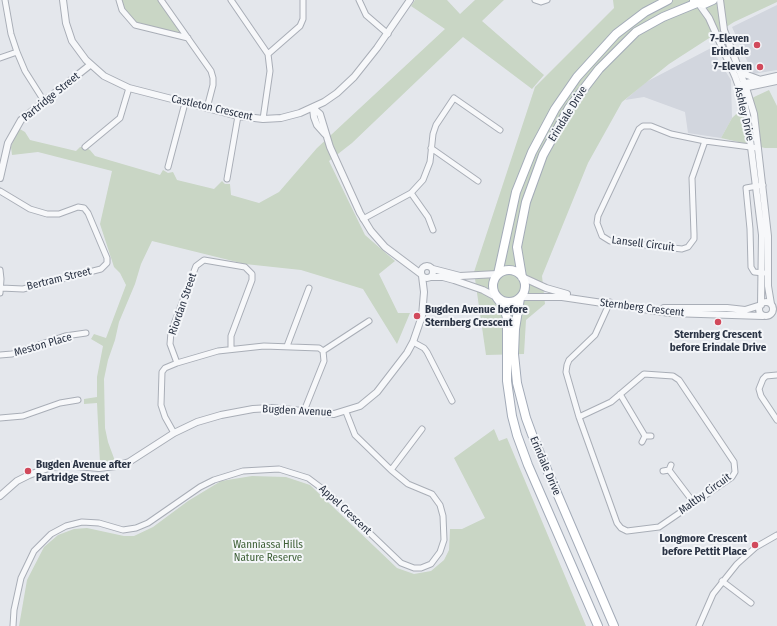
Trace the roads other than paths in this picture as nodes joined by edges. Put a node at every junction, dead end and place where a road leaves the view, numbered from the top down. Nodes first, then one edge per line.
1 (5, 0) edge
2 (63, 0) edge
3 (119, 0) edge
4 (161, 0) edge
5 (232, 0) edge
6 (303, 0) edge
7 (359, 0) edge
8 (410, 0) edge
9 (535, 0) edge
10 (548, 0) edge
11 (668, 0) edge
12 (713, 0) edge
13 (720, 0) edge
14 (696, 2) edge
15 (388, 34) junction
16 (188, 38) junction
17 (730, 42) junction
18 (723, 50) junction
19 (16, 52) junction
20 (268, 54) junction
21 (0, 58) edge
22 (738, 64) junction
23 (90, 65) junction
24 (777, 76) edge
25 (777, 81) edge
26 (761, 82) junction
27 (742, 86) junction
28 (129, 88) junction
29 (44, 101) junction
30 (324, 102) junction
31 (185, 103) junction
32 (207, 108) junction
33 (313, 108) junction
34 (300, 113) junction
35 (320, 114) junction
36 (754, 114) junction
37 (238, 116) junction
38 (314, 117) junction
39 (263, 119) junction
40 (500, 130) dead end
41 (325, 134) junction
42 (705, 141) junction
43 (85, 147) dead end
44 (431, 148) junction
45 (755, 148) junction
46 (168, 167) dead end
47 (0, 178) edge
48 (227, 179) dead end
49 (478, 181) dead end
50 (760, 185) junction
51 (0, 191) edge
52 (411, 193) junction
53 (363, 219) junction
54 (433, 230) dead end
55 (409, 265) junction
56 (424, 267) junction
57 (433, 269) junction
58 (0, 270) edge
59 (765, 273) junction
60 (498, 274) junction
61 (422, 275) junction
62 (522, 277) junction
63 (431, 278) junction
64 (309, 288) dead end
65 (1, 290) edge
66 (424, 292) junction
67 (497, 297) junction
68 (520, 297) junction
69 (609, 304) junction
70 (761, 305) junction
71 (773, 305) edge
72 (650, 309) junction
73 (777, 314) edge
74 (767, 316) junction
75 (369, 321) dead end
76 (86, 333) dead end
77 (413, 342) junction
78 (287, 346) junction
79 (231, 349) junction
80 (323, 351) junction
81 (0, 355) edge
82 (177, 363) junction
83 (777, 375) edge
84 (620, 394) junction
85 (78, 400) dead end
86 (452, 401) dead end
87 (304, 411) junction
88 (346, 412) junction
89 (578, 417) junction
90 (0, 418) edge
91 (777, 420) edge
92 (422, 429) dead end
93 (174, 433) junction
94 (645, 436) junction
95 (651, 436) dead end
96 (642, 442) dead end
97 (671, 465) dead end
98 (391, 470) junction
99 (669, 470) junction
100 (663, 471) dead end
101 (0, 496) edge
102 (694, 503) junction
103 (777, 535) edge
104 (722, 581) junction
105 (751, 603) dead end
106 (13, 626) edge
107 (598, 626) edge
108 (614, 626) edge
109 (699, 626) edge

1 - 19 street
2 - 23 street, Castleton Crescent
3 - 16 street
4 - 16 street
5 - 20 street
6 - 20 street
7 - 15 street
8 - 15 street, Castleton Crescent
9 - 10 street
11 - 60 main road, Erindale Drive
12 - 14 main road, Erindale Drive
13 - 17 street, Ashley Drive
14 - 18 street, Ashley Drive
14 - 62 main road, Erindale Drive
15 - 30 street, Castleton Crescent
16 - 32 street
17 - 18 street
17 - 22 street, Ashley Drive
18 - 27 street, Ashley Drive
19 - 21 street
19 - 29 street
20 - 39 street
22 - 26 street
22 - 27 street, Ashley Drive
23 - 28 street, Castleton Crescent
23 - 29 street, Partridge Street
24 - 26 street
25 - 26 street
26 - 27 street
26 - 36 street
27 - 36 street, Ashley Drive
27 - 45 street, Ashley Drive
28 - 31 street, Castleton Crescent
28 - 43 street
29 - 47 street, Partridge Street
30 - 33 street, Castleton Crescent
30 - 35 street
31 - 32 street, Castleton Crescent
31 - 46 street
32 - 37 street, Castleton Crescent
33 - 34 street, Castleton Crescent
33 - 35 street
33 - 38 street
34 - 38 street
34 - 39 street, Castleton Crescent
35 - 41 street
36 - 45 street, Ashley Drive
37 - 39 street, Castleton Crescent
37 - 48 street
38 - 41 street
40 - 44 street
41 - 53 street
42 - 42 street, Lansell Circuit
42 - 45 street, Lansell Circuit
44 - 49 street
44 - 52 street
45 - 50 street, Ashley Drive
50 - 59 street, Ashley Drive
50 - 59 street
51 - 65 street, Bertram Street
52 - 53 street
52 - 54 street
53 - 55 street
55 - 56 street
55 - 61 street
56 - 57 street
56 - 61 street
57 - 60 street
57 - 63 street
58 - 65 street
59 - 70 street, Ashley Drive
59 - 71 street, Ashley Drive
60 - 62 main road
60 - 67 main road
61 - 63 street
61 - 66 street, Bugden Avenue
62 - 68 main road
62 - 69 street, Sternberg Crescent
63 - 66 street, Bugden Avenue
63 - 67 street
64 - 78 street
66 - 77 street, Bugden Avenue
67 - 68 main road
67 - 107 main road, Erindale Drive
68 - 69 street, Sternberg Crescent
68 - 108 main road, Erindale Drive
69 - 72 street, Sternberg Crescent
69 - 89 street, Maltby Circuit
70 - 71 street
70 - 72 street, Sternberg Crescent
70 - 74 street
71 - 74 street
72 - 74 street, Sternberg Crescent
73 - 74 street, Sternberg Crescent
75 - 80 street
76 - 81 street, Meston Place
77 - 86 street
77 - 88 street, Bugden Avenue
78 - 79 street
78 - 80 street
79 - 82 street
79 - 82 street, Riordan Street
80 - 87 street
82 - 93 street
83 - 91 street
84 - 89 street, Maltby Circuit
84 - 94 street
84 - 102 street, Maltby Circuit
85 - 90 street
87 - 88 street, Bugden Avenue
87 - 93 street, Bugden Avenue
88 - 98 street, Appel Crescent
89 - 102 street, Maltby Circuit
92 - 98 street
93 - 101 street, Bugden Avenue
94 - 95 street
94 - 96 street
97 - 99 street
98 - 106 street, Appel Crescent
99 - 100 street
99 - 102 street
103 - 104 street
104 - 105 street
104 - 109 street

